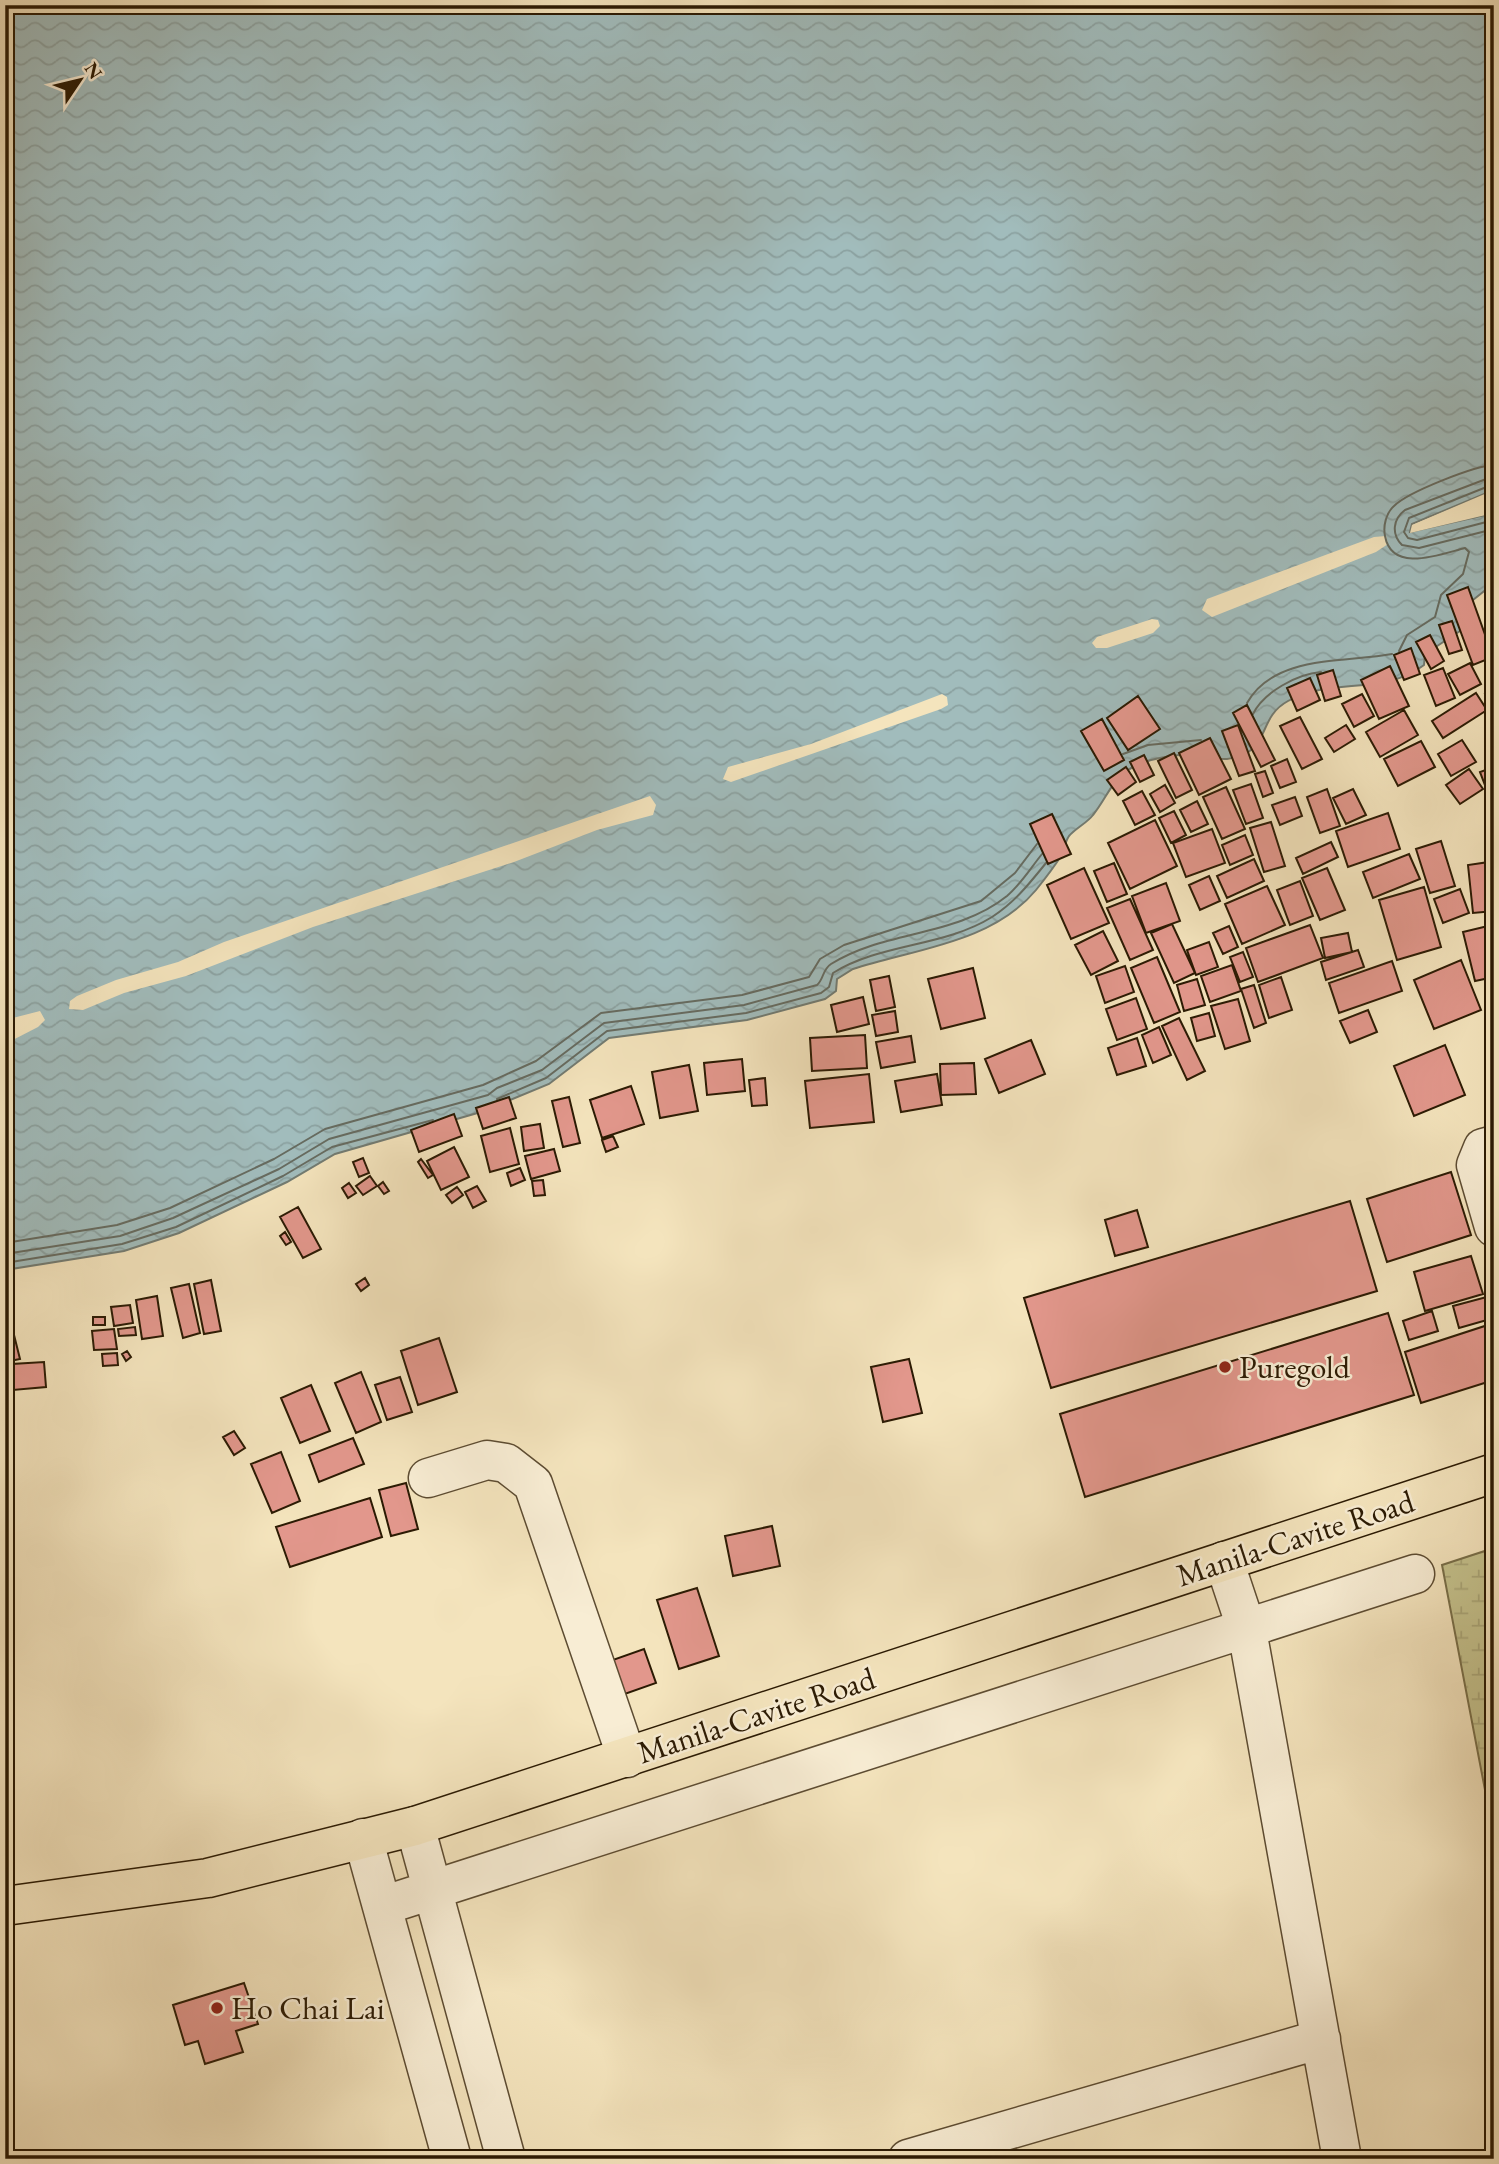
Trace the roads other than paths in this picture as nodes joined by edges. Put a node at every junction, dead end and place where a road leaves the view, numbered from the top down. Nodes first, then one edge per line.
1 (1494, 1144) edge
2 (1494, 1227) edge
3 (1494, 1473) edge
4 (428, 1478) dead end
5 (1224, 1561) junction
6 (1415, 1574) dead end
7 (1247, 1630) junction
8 (627, 1758) junction
9 (415, 1826) junction
10 (363, 1838) junction
11 (432, 1891) junction
12 (5, 1906) edge
13 (383, 1906) junction
14 (1321, 2039) junction
15 (452, 2159) edge
16 (506, 2159) edge
17 (908, 2159) edge
18 (1342, 2159) edge

1 - 2 street
3 - 5 main road, Manila-Cavite Road
4 - 8 street
5 - 7 street
5 - 8 main road, Manila-Cavite Road
6 - 7 street
7 - 11 street
7 - 14 street
8 - 9 main road, Manila-Cavite Road
9 - 10 main road, Manila-Cavite Road
9 - 11 street
10 - 12 main road, Manila-Cavite Road
10 - 13 street
11 - 13 street
11 - 16 street
13 - 15 street
14 - 17 street
14 - 18 street

